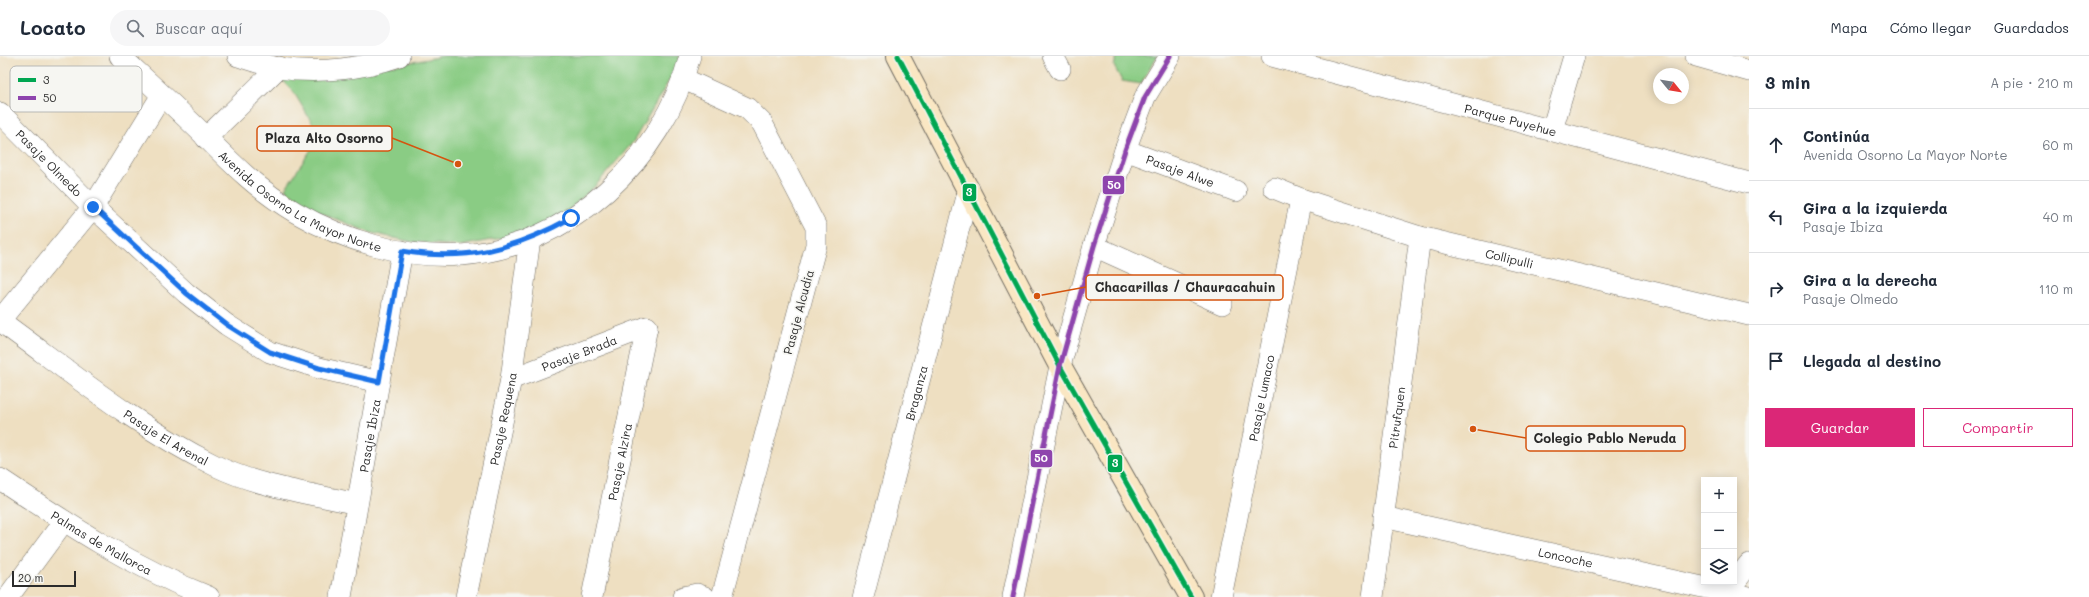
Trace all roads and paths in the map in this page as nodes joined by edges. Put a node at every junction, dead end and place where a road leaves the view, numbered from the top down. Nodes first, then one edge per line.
1 (120, 56) edge
2 (238, 56) edge
3 (399, 56) edge
4 (690, 56) edge
5 (898, 56) edge
6 (1170, 56) edge
7 (1272, 56) edge
8 (1574, 56) edge
9 (1696, 56) edge
10 (131, 66) edge
11 (279, 68) junction
12 (1749, 71) edge
13 (142, 76) edge
14 (684, 79) junction
15 (162, 95) junction
16 (0, 113) edge
17 (1552, 130) junction
18 (206, 138) junction
19 (1124, 150) junction
20 (1749, 183) edge
21 (1274, 188) dead end
22 (969, 189) junction
23 (1236, 191) dead end
24 (1301, 198) junction
25 (93, 207) junction
26 (1420, 237) junction
27 (530, 238) junction
28 (1094, 246) junction
29 (402, 251) junction
30 (1222, 304) dead end
31 (1749, 315) edge
32 (0, 320) edge
33 (647, 327) joint
34 (1060, 366) junction
35 (511, 379) junction
36 (379, 382) junction
37 (0, 479) edge
38 (357, 504) junction
39 (1383, 517) junction
40 (64, 521) junction
41 (1749, 564) edge
42 (1704, 592) edge
43 (1728, 592) junction
44 (8, 597) edge
45 (209, 597) edge
46 (341, 597) edge
47 (466, 597) edge
48 (592, 597) edge
49 (683, 597) edge
50 (705, 597) edge
51 (722, 597) edge
52 (863, 597) edge
53 (1012, 597) edge
54 (1191, 597) edge
55 (1221, 597) edge
56 (1372, 597) edge
57 (1748, 597) edge

1 - 10 street, Avenida Osorno La Mayor Norte
2 - 11 street
3 - 11 street
4 - 14 street, Avenida Osorno La Mayor Norte
5 - 22 street
6 - 19 street
7 - 17 street, Parque Puyehue
8 - 17 street
9 - 12 street
11 - 18 street
13 - 15 street, Avenida Osorno La Mayor Norte
14 - 27 street, Avenida Osorno La Mayor Norte
14 - 51 street, Pasaje Alcudia
15 - 18 street, Avenida Osorno La Mayor Norte
15 - 25 street
16 - 25 street, Pasaje Olmedo
17 - 20 street, Parque Puyehue
18 - 29 street, Avenida Osorno La Mayor Norte
19 - 23 street, Pasaje Alwe
19 - 28 street
21 - 24 street, Collipulli
22 - 34 street
22 - 52 street, Braganza
24 - 26 street, Collipulli
24 - 55 street, Pasaje Lumaco
25 - 32 street
25 - 36 street, Pasaje Olmedo
26 - 31 street, Collipulli
26 - 39 street, Pitrufquen
27 - 29 street, Avenida Osorno La Mayor Norte
27 - 35 street, Pasaje Requena
28 - 30 street
28 - 34 street
29 - 36 street, Pasaje Ibiza
32 - 38 street, Pasaje El Arenal
33 - 35 street, Pasaje Brada
33 - 48 street, Pasaje Alzira
34 - 53 street
34 - 54 street
35 - 47 street, Pasaje Requena
36 - 38 street, Pasaje Ibiza
37 - 40 street, Palmas de Mallorca
38 - 46 street, Pasaje Ibiza
39 - 42 street, Loncoche
39 - 56 street, Pitrufquen
40 - 44 street
40 - 45 street, Palmas de Mallorca
41 - 43 street
42 - 43 street, Loncoche
43 - 57 street, Loncoche
49 - 50 street

